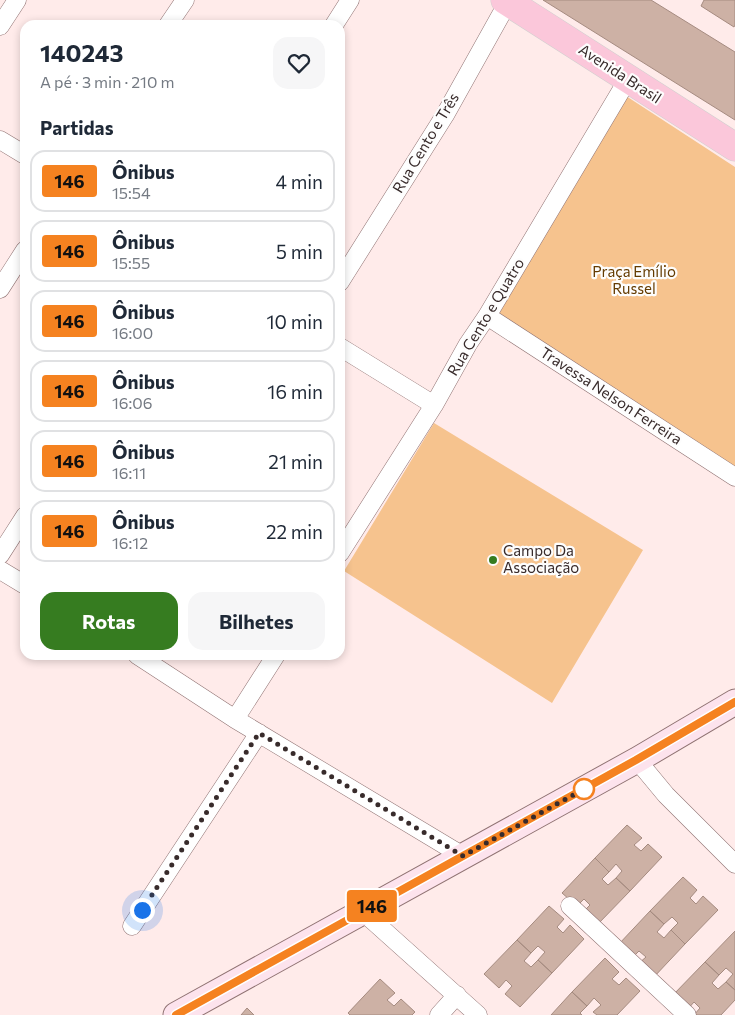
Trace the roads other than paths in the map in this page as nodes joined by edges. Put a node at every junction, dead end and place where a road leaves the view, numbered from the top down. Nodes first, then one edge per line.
1 (17, 0) edge
2 (185, 0) edge
3 (350, 0) edge
4 (506, 1) edge
5 (171, 20) edge
6 (337, 20) edge
7 (0, 26) edge
8 (628, 79) junction
9 (0, 140) edge
10 (735, 147) edge
11 (20, 152) edge
12 (20, 258) edge
13 (345, 274) edge
14 (0, 289) edge
15 (487, 316) junction
16 (345, 349) edge
17 (434, 405) junction
18 (735, 477) edge
19 (20, 524) edge
20 (345, 545) edge
21 (0, 555) edge
22 (0, 570) edge
23 (20, 582) edge
24 (145, 660) edge
25 (273, 660) edge
26 (735, 702) edge
27 (236, 718) junction
28 (259, 733) junction
29 (636, 760) junction
30 (463, 856) junction
31 (735, 864) edge
32 (570, 906) dead end
33 (362, 911) junction
34 (132, 926) dead end
35 (457, 995) junction
36 (176, 1015) edge
37 (439, 1015) edge
38 (478, 1015) edge
39 (687, 1015) edge

1 - 7 street
2 - 5 street
3 - 6 street
4 - 8 main road, Avenida Brasil
4 - 13 street, Rua Cento e Três
8 - 10 main road, Avenida Brasil
8 - 15 street, Rua Cento e Quatro
9 - 11 street
12 - 14 street
15 - 17 street, Rua Cento e Quatro
15 - 18 street, Travessa Nelson Ferreira
16 - 17 street
17 - 20 street, Rua Cento e Quatro
19 - 21 street
22 - 23 street
24 - 27 street
25 - 27 street
26 - 29 main road
27 - 28 street
28 - 30 street
28 - 34 street
29 - 30 main road
29 - 31 street
30 - 33 main road
32 - 39 street
33 - 35 street
33 - 36 main road
35 - 37 street
35 - 38 street

